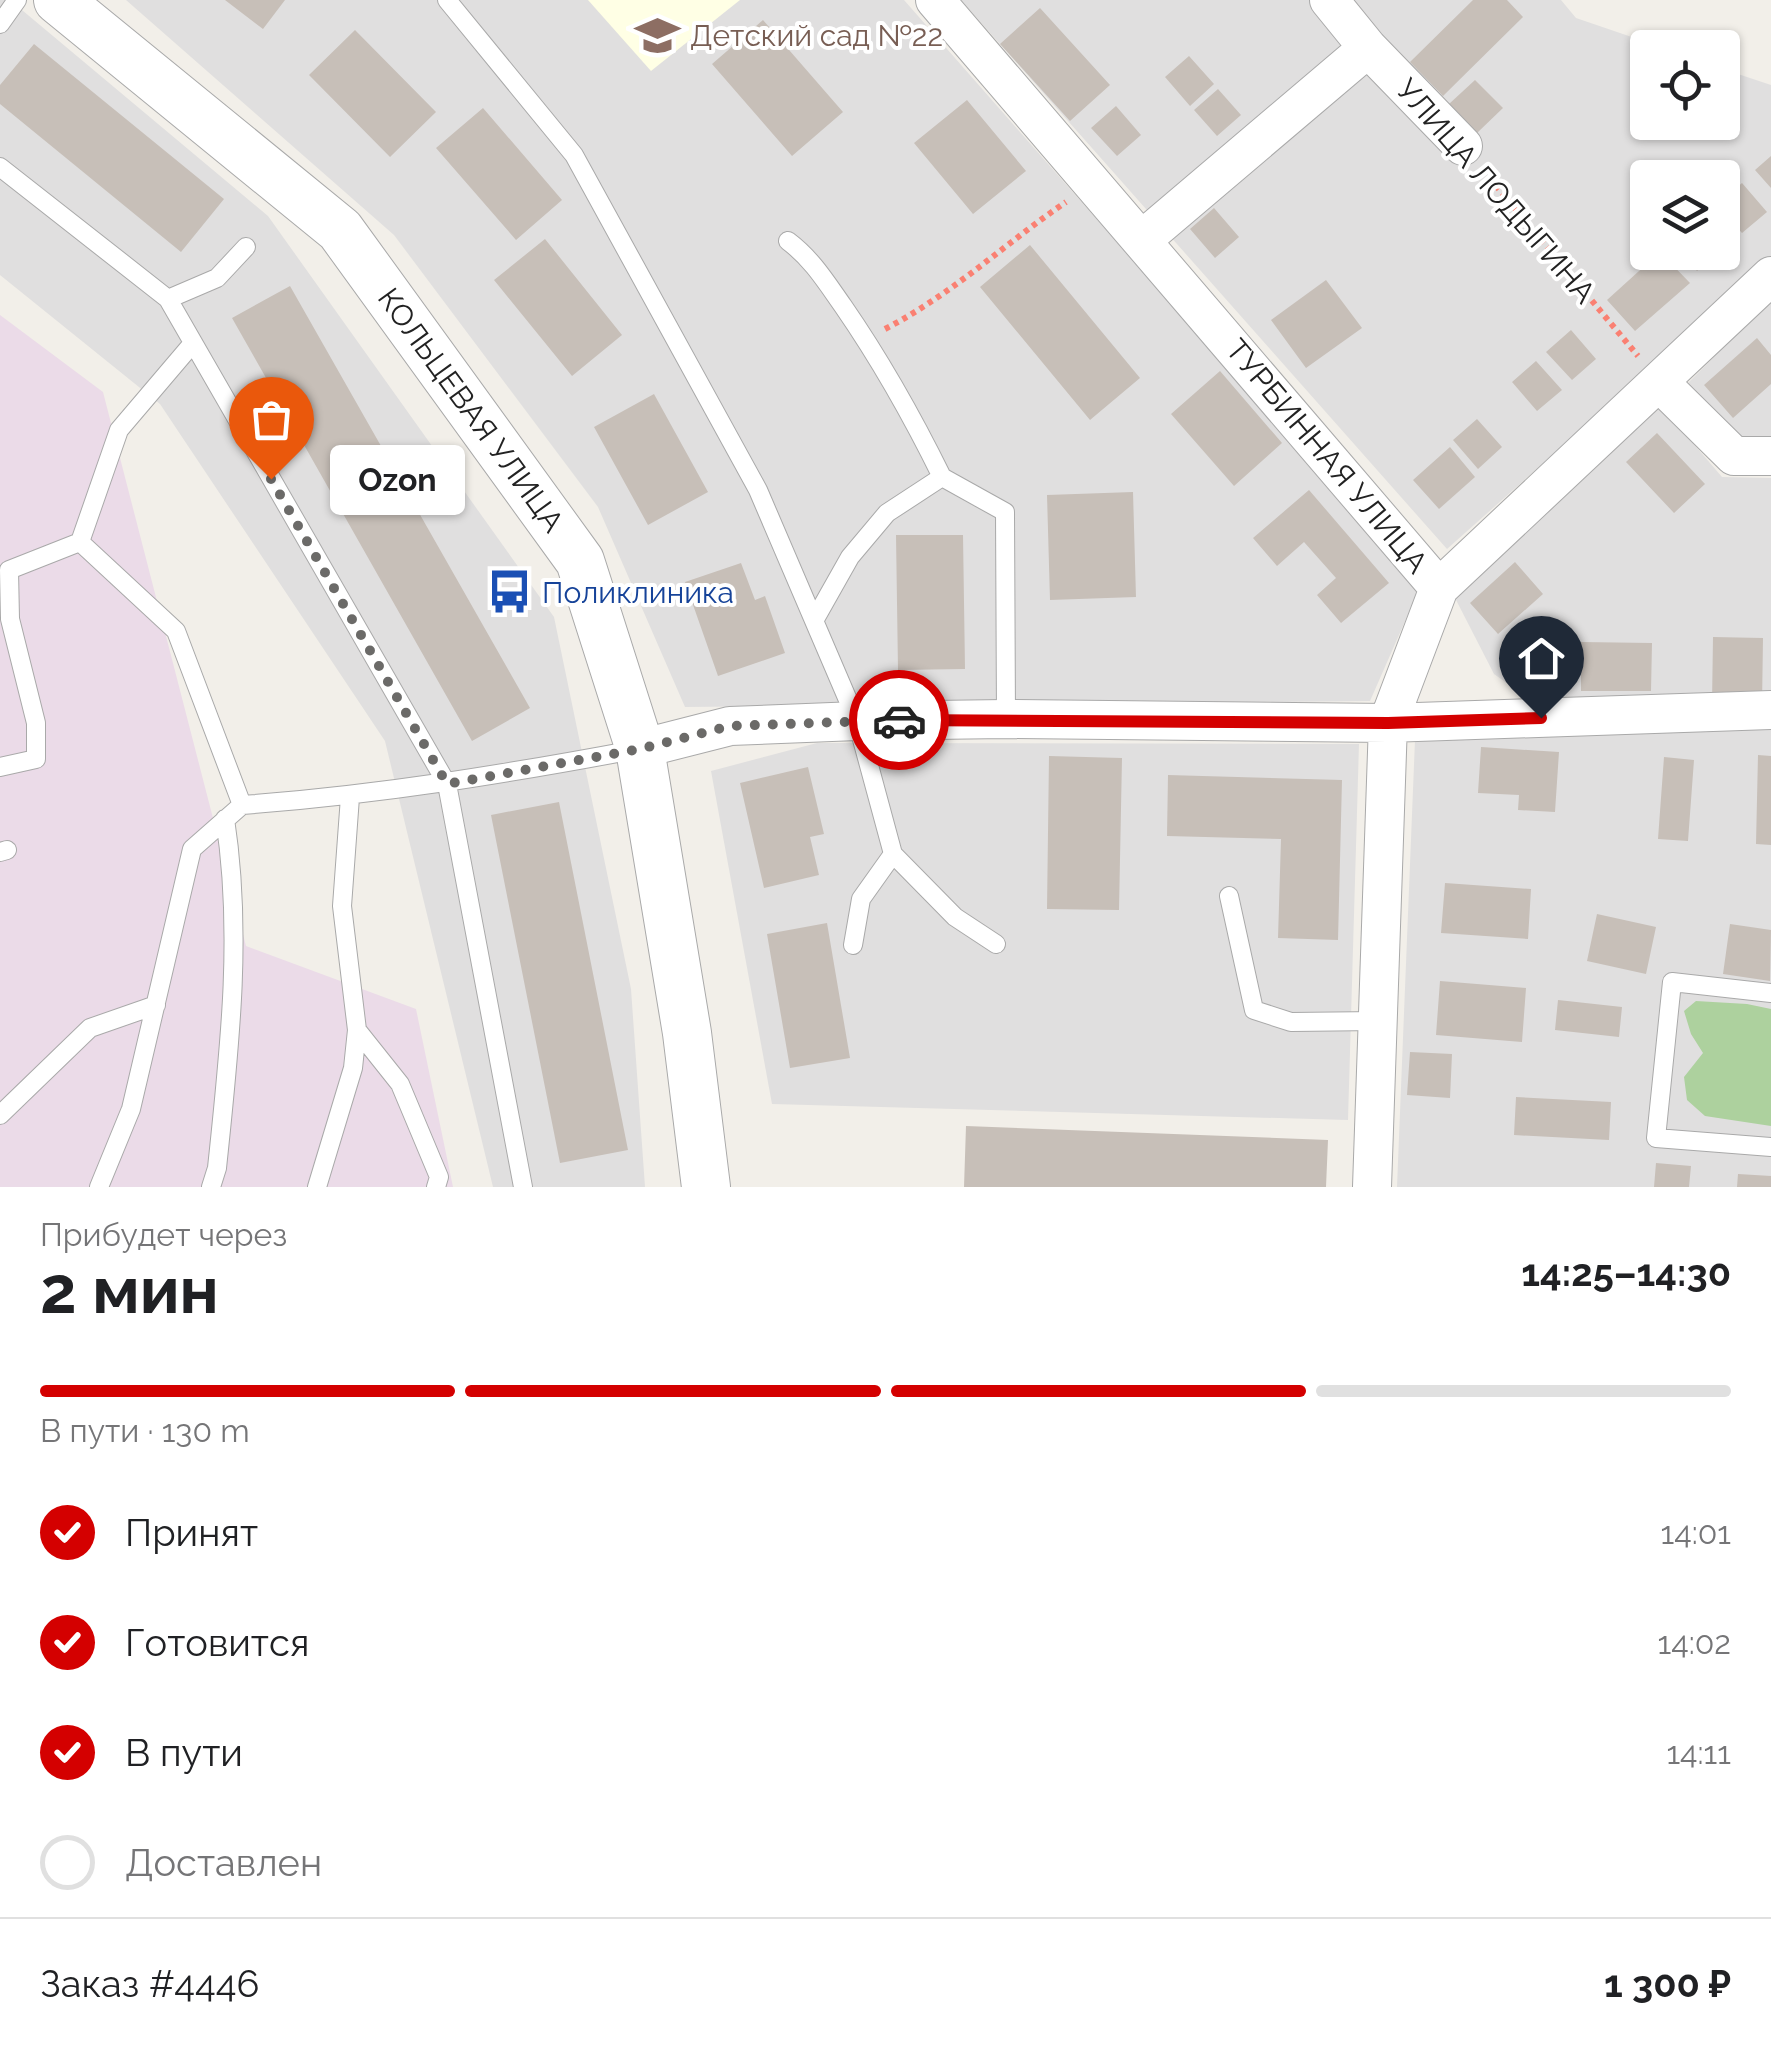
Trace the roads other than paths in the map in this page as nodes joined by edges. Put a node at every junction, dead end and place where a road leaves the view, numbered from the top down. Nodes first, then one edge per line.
1 (17, 0) edge
2 (58, 0) edge
3 (447, 0) edge
4 (935, 0) edge
5 (1330, 0) edge
6 (0, 24) edge
7 (1368, 48) junction
8 (1463, 146) road end
9 (0, 167) edge
10 (788, 240) dead end
11 (1142, 240) junction
12 (246, 248) dead end
13 (1771, 276) edge
14 (168, 300) junction
15 (192, 343) junction
16 (1660, 383) junction
17 (1771, 456) edge
18 (942, 477) junction
19 (80, 542) junction
20 (4, 568) edge
21 (1439, 588) junction
22 (815, 619) junction
23 (1771, 710) edge
24 (1006, 719) junction
25 (857, 721) junction
26 (1388, 723) junction
27 (640, 749) junction
28 (0, 767) edge
29 (447, 784) junction
30 (350, 797) junction
31 (242, 804) junction
32 (225, 820) junction
33 (893, 854) junction
34 (1229, 896) dead end
35 (996, 944) dead end
36 (852, 945) dead end
37 (1771, 992) edge
38 (156, 1005) junction
39 (1377, 1021) junction
40 (357, 1030) junction
41 (0, 1115) edge
42 (1771, 1148) edge
43 (99, 1187) edge
44 (211, 1187) edge
45 (316, 1187) edge
46 (436, 1187) edge
47 (523, 1187) edge
48 (706, 1187) edge
49 (1372, 1187) edge

1 - 6 lane
2 - 27 street, КОЛЬЦЕВАЯ УЛИЦА
3 - 22 lane
4 - 11 street, ТУРБИННАЯ УЛИЦА
5 - 7 street, УЛИЦА ЛОДЫГИНА
7 - 8 street, УЛИЦА ЛОДЫГИНА
7 - 11 street
9 - 14 lane
10 - 18 lane
11 - 21 street, ТУРБИННАЯ УЛИЦА
12 - 14 lane
13 - 16 street
14 - 15 lane
15 - 19 lane
15 - 29 lane
16 - 17 street
16 - 21 street
18 - 22 lane
18 - 24 lane
19 - 20 lane
19 - 31 lane
20 - 28 lane
21 - 26 street, ТУРБИННАЯ УЛИЦА
22 - 25 lane
23 - 26 street
24 - 25 street
24 - 26 street
25 - 27 street
25 - 33 lane
26 - 39 street, ТУРБИННАЯ УЛИЦА
27 - 29 lane
27 - 48 street, КОЛЬЦЕВАЯ УЛИЦА
29 - 30 lane
29 - 47 lane
30 - 31 lane
30 - 40 lane
31 - 32 lane
32 - 38 lane
32 - 44 lane
33 - 35 lane
33 - 36 lane
34 - 39 lane
37 - 42 lane
38 - 41 lane
38 - 43 lane
39 - 49 street, ТУРБИННАЯ УЛИЦА
40 - 45 lane
40 - 46 lane

